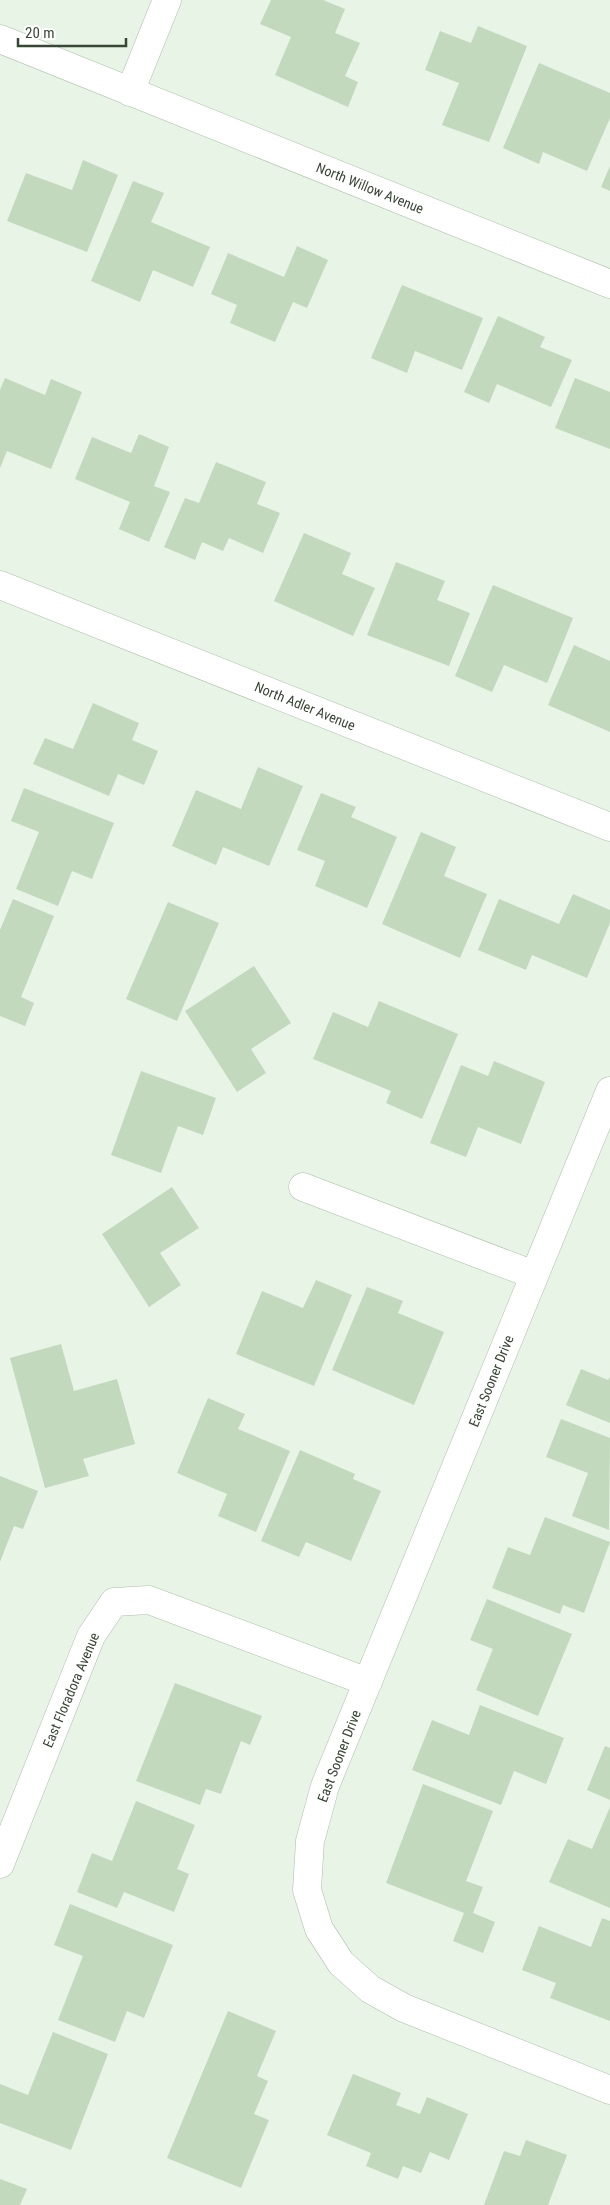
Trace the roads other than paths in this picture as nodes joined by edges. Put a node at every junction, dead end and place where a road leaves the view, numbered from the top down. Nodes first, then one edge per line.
1 (167, 0) edge
2 (0, 39) edge
3 (130, 92) junction
4 (610, 284) edge
5 (2, 592) edge
6 (610, 827) edge
7 (610, 1091) edge
8 (303, 1187) dead end
9 (534, 1275) junction
10 (368, 1682) junction
11 (0, 1864) edge
12 (610, 2090) edge

1 - 3 street
2 - 3 street, North Willow Avenue
3 - 4 street, North Willow Avenue
5 - 6 street, North Adler Avenue
7 - 9 street, East Sooner Drive
8 - 9 street
9 - 10 street, East Sooner Drive
10 - 11 street, East Floradora Avenue
10 - 12 street, East Sooner Drive

